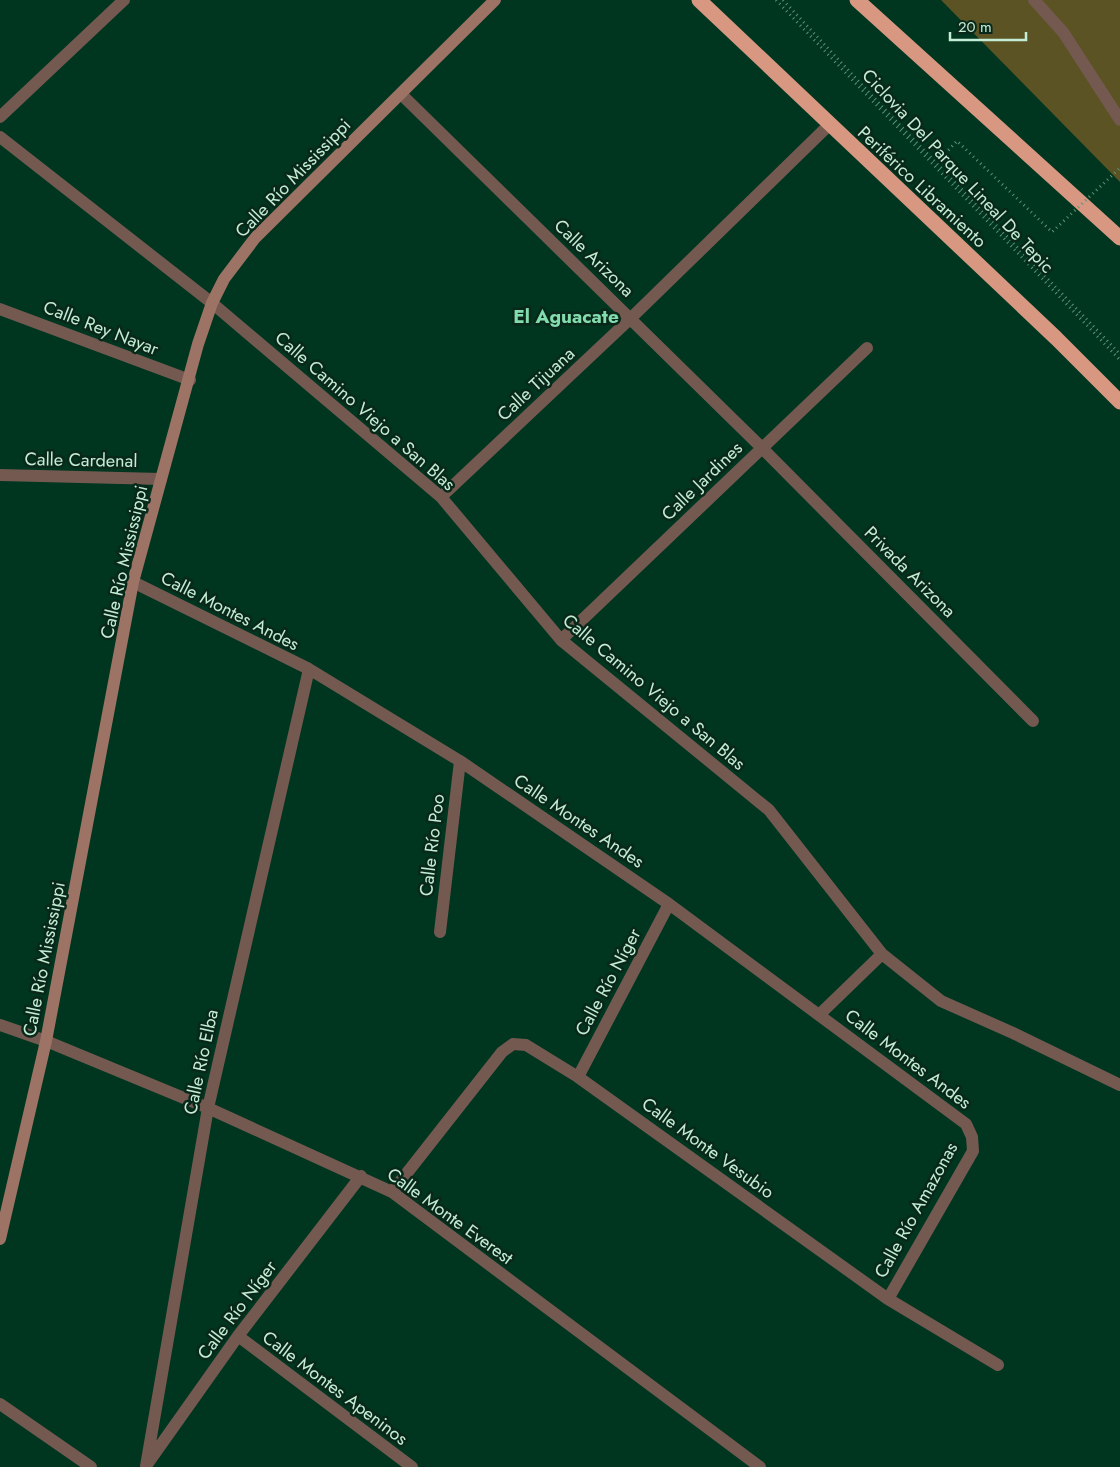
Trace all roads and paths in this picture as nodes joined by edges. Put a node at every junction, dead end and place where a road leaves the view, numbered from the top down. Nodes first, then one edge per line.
1 (124, 0) edge
2 (495, 0) edge
3 (698, 0) edge
4 (776, 0) edge
5 (783, 0) edge
6 (856, 0) edge
7 (1034, 0) edge
8 (401, 94) junction
9 (0, 117) edge
10 (1120, 120) edge
11 (829, 126) junction
12 (0, 137) edge
13 (937, 162) junction
14 (1120, 168) edge
15 (1120, 238) edge
16 (212, 303) junction
17 (0, 309) edge
18 (631, 318) junction
19 (867, 348) dead end
20 (1120, 354) edge
21 (1120, 360) edge
22 (190, 380) junction
23 (1120, 402) edge
24 (762, 448) junction
25 (0, 475) edge
26 (161, 479) junction
27 (441, 497) junction
28 (133, 582) junction
29 (561, 640) junction
30 (309, 670) junction
31 (1033, 721) dead end
32 (460, 761) junction
33 (669, 904) junction
34 (440, 932) dead end
35 (882, 954) junction
36 (820, 1014) junction
37 (0, 1025) edge
38 (46, 1041) junction
39 (578, 1077) junction
40 (1120, 1085) edge
41 (208, 1108) junction
42 (972, 1137) joint
43 (361, 1176) junction
44 (392, 1192) junction
45 (0, 1239) edge
46 (888, 1299) junction
47 (238, 1336) junction
48 (998, 1365) dead end
49 (0, 1404) edge
50 (745, 1463) edge
51 (91, 1467) edge
52 (145, 1467) edge
53 (412, 1467) edge
54 (760, 1467) edge

1 - 9 street
2 - 8 street, Calle Río Mississippi
3 - 11 highway, Periférico Libramiento
4 - 21 path, Ciclovia Del Parque Lineal De Tepic
5 - 13 path
6 - 15 highway
7 - 10 street
8 - 16 street, Calle Río Mississippi
8 - 18 street, Calle Arizona
11 - 18 street, Calle Tijuana
11 - 23 highway, Periférico Libramiento
12 - 16 street, Calle Camino Viejo a San Blas
13 - 14 path, bridge
13 - 20 path
16 - 22 street, Calle Río Mississippi
16 - 27 street, Calle Camino Viejo a San Blas
17 - 22 street, Calle Rey Nayar
18 - 24 street, Calle Arizona
18 - 27 street, Calle Tijuana
19 - 24 street, Calle Jardines
22 - 26 street, Calle Río Mississippi
24 - 29 street, Calle Jardines
24 - 31 street, Privada Arizona
25 - 26 street, Calle Cardenal
26 - 28 street, Calle Río Mississippi
27 - 29 street, Calle Camino Viejo a San Blas
28 - 30 street, Calle Montes Andes
28 - 38 street, Calle Río Mississippi
29 - 35 street, Calle Camino Viejo a San Blas
30 - 32 street, Calle Montes Andes
30 - 41 street, Calle Río Elba
32 - 33 street, Calle Montes Andes
32 - 34 street, Calle Río Poo
33 - 36 street, Calle Montes Andes
33 - 39 street, Calle Río Níger
35 - 36 street
35 - 40 street, Calle Camino Viejo a San Blas
36 - 42 street, Calle Montes Andes
37 - 38 street, Calle Monte Everest
38 - 41 street, Calle Monte Everest
38 - 45 street, Calle Río Mississippi
39 - 44 street, Calle Monte Vesubio
39 - 46 street, Calle Monte Vesubio
41 - 43 street, Calle Monte Everest
41 - 52 street, Calle Río Elba
42 - 46 street, Calle Río Amazonas
43 - 44 street, Calle Monte Everest
43 - 47 street, Calle Río Níger
44 - 50 street, Calle Monte Everest
46 - 48 street, Calle Monte Vesubio
47 - 52 street, Calle Río Níger
47 - 53 street, Calle Montes Apeninos
49 - 51 street
50 - 54 street, Calle Monte Everest

